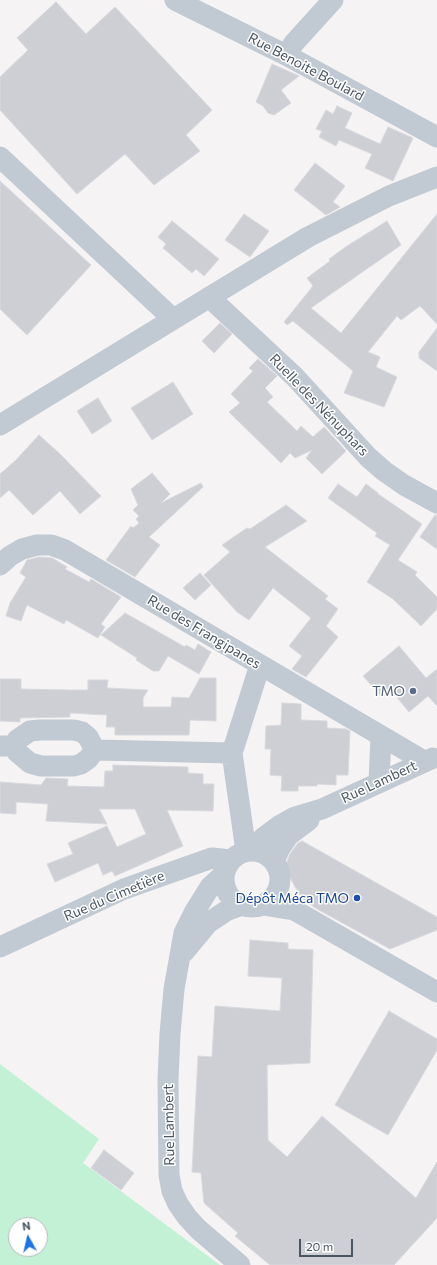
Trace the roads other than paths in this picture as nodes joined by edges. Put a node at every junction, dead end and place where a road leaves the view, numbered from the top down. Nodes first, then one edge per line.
1 (174, 0) edge
2 (333, 0) edge
3 (286, 55) junction
4 (437, 137) edge
5 (0, 157) edge
6 (437, 177) edge
7 (209, 297) junction
8 (173, 319) junction
9 (0, 425) edge
10 (437, 503) edge
11 (0, 565) edge
12 (260, 665) junction
13 (382, 736) junction
14 (6, 746) edge
15 (95, 750) junction
16 (232, 753) junction
17 (430, 759) edge
18 (379, 782) junction
19 (252, 863) junction
20 (242, 905) junction
21 (263, 905) junction
22 (294, 910) junction
23 (0, 947) edge
24 (180, 958) junction
25 (437, 992) edge
26 (240, 1265) edge

1 - 3 street, Rue Benoite Boulard
2 - 3 street
3 - 4 street, Rue Benoite Boulard
5 - 8 street
6 - 7 street
7 - 8 street
7 - 10 street, Ruelle des Nénuphars
8 - 9 street
11 - 12 street, Rue des Frangipanes
12 - 13 street, Rue des Frangipanes
12 - 16 street
13 - 17 street, Rue des Frangipanes
13 - 18 street
14 - 15 street
14 - 15 street
15 - 16 street
16 - 19 street
17 - 18 street, Rue Lambert
18 - 19 street, Rue Lambert
19 - 20 street
19 - 21 street
19 - 22 street
19 - 23 street, Rue du Cimetière
19 - 24 street, Rue Lambert
20 - 21 street
20 - 24 street, Rue Lambert
21 - 22 street
22 - 25 street
24 - 26 street, Rue Lambert

